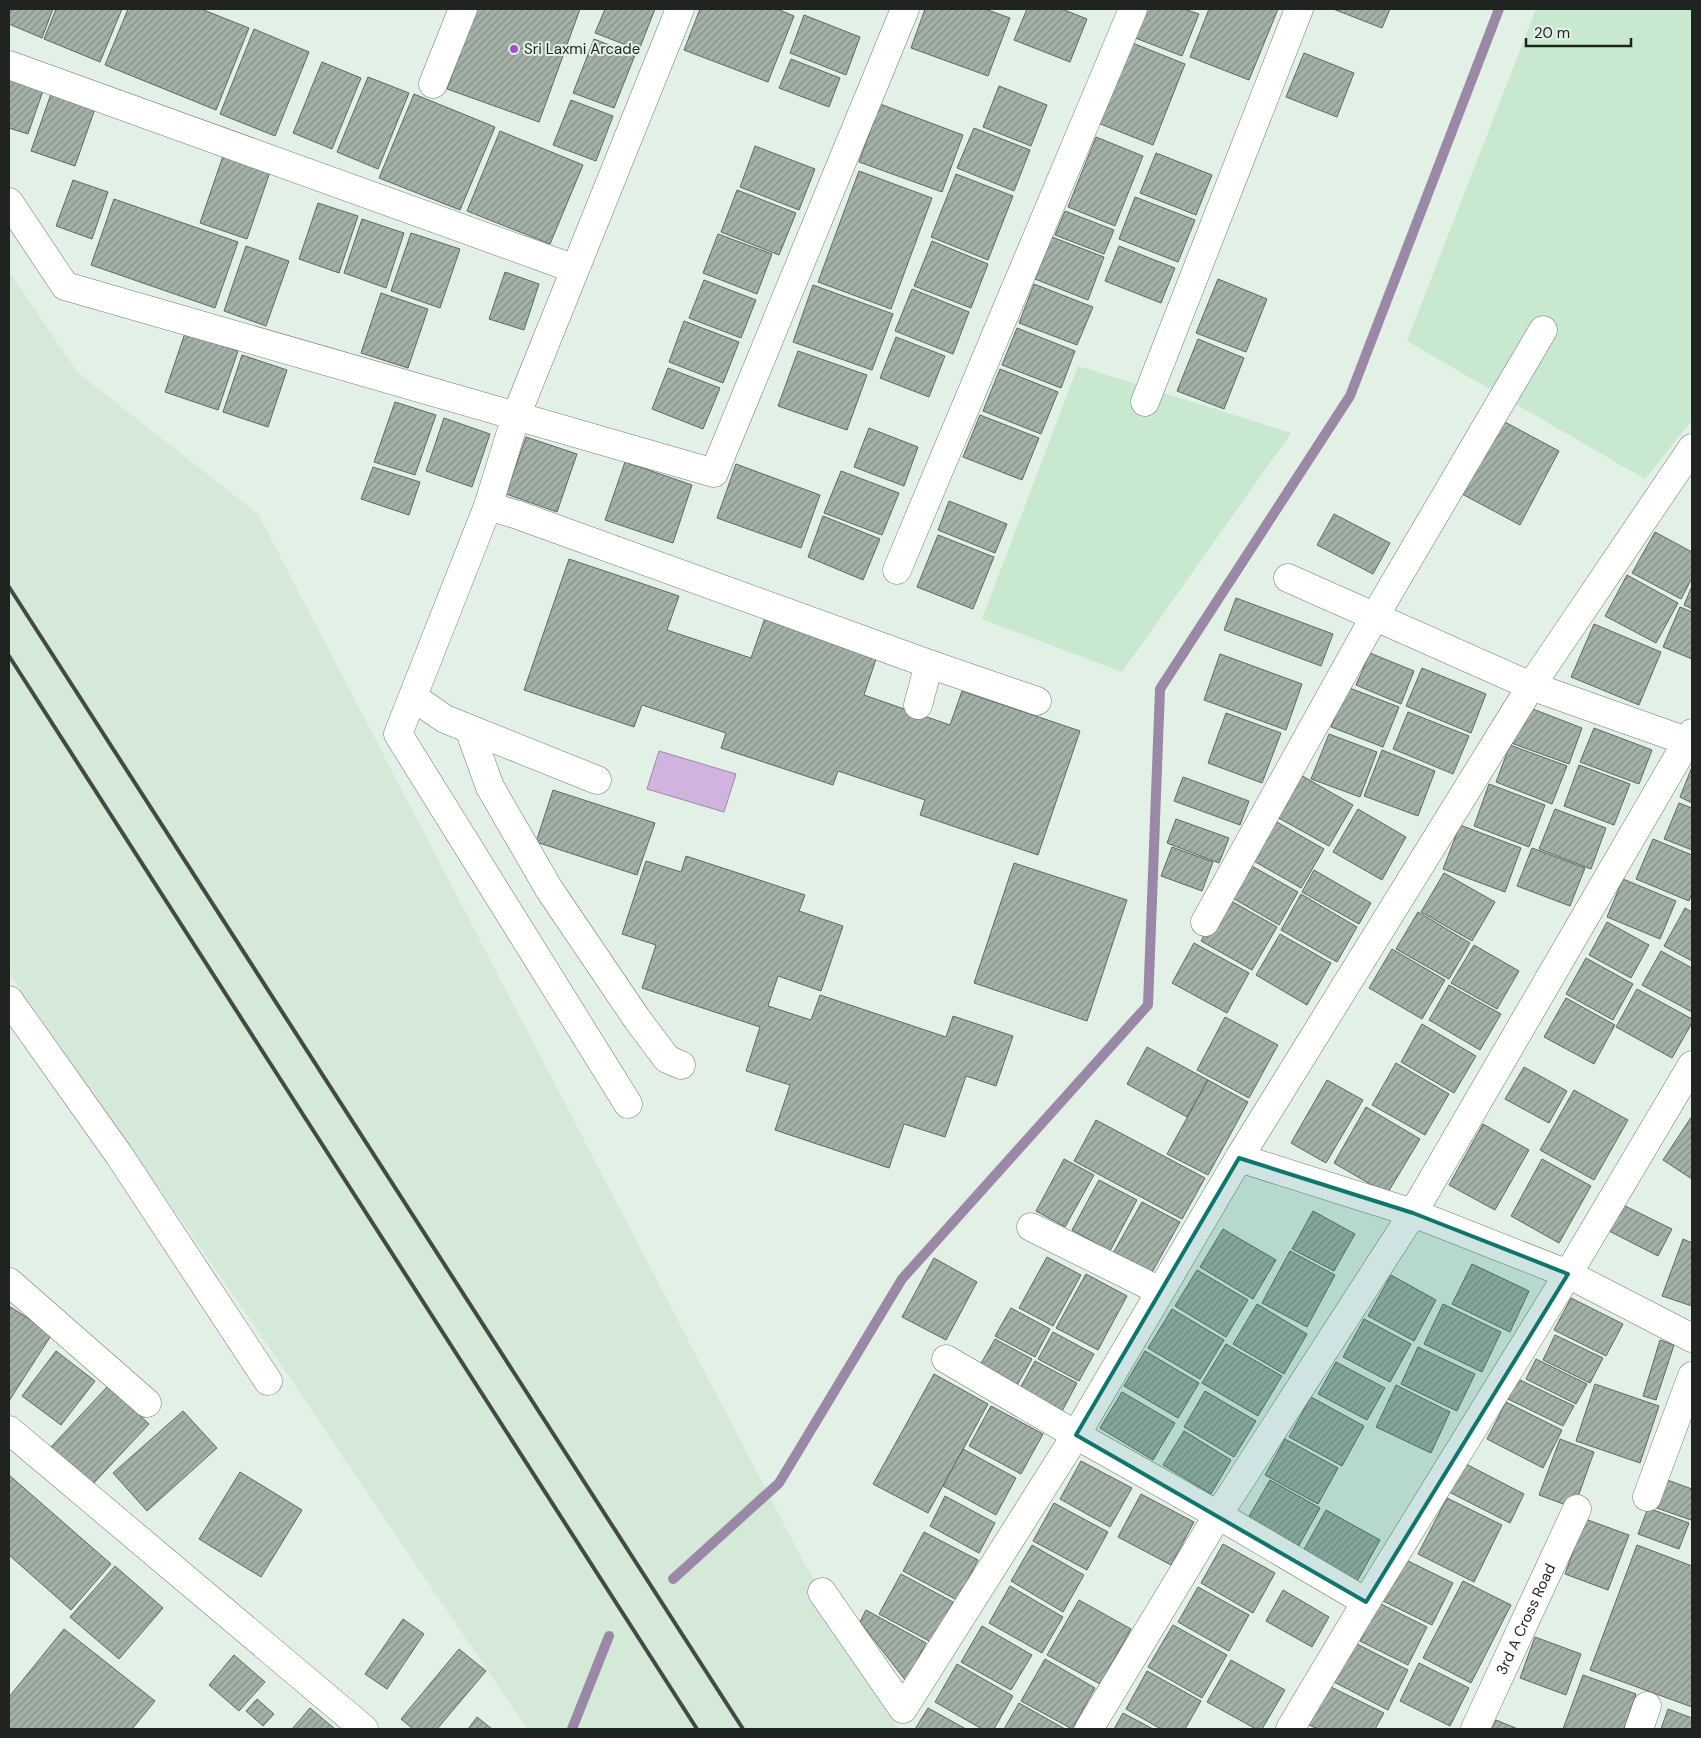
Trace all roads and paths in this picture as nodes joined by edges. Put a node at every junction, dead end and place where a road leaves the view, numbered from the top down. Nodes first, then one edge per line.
1 (463, 9) edge
2 (680, 9) edge
3 (905, 9) edge
4 (1133, 9) edge
5 (1298, 9) edge
6 (9, 65) edge
7 (433, 84) dead end
8 (9, 202) edge
9 (575, 269) junction
10 (1543, 330) dead end
11 (1145, 402) dead end
12 (516, 416) junction
13 (1692, 448) edge
14 (488, 506) junction
15 (897, 570) dead end
16 (1288, 578) dead end
17 (1375, 616) junction
18 (929, 664) junction
19 (1530, 686) junction
20 (413, 698) junction
21 (1037, 701) dead end
22 (918, 705) dead end
23 (469, 729) junction
24 (1691, 739) edge
25 (598, 780) dead end
26 (1205, 922) dead end
27 (9, 1000) edge
28 (681, 1064) dead end
29 (1692, 1065) edge
30 (628, 1104) dead end
31 (1239, 1158) junction
32 (1414, 1213) junction
33 (1031, 1227) dead end
34 (1568, 1274) junction
35 (9, 1282) edge
36 (1160, 1291) junction
37 (1692, 1338) edge
38 (946, 1359) dead end
39 (1692, 1376) edge
40 (268, 1380) dead end
41 (147, 1403) dead end
42 (9, 1430) edge
43 (1076, 1435) junction
44 (1647, 1498) dead end
45 (1577, 1509) dead end
46 (1218, 1515) junction
47 (822, 1592) dead end
48 (1366, 1602) junction
49 (900, 1719) edge
50 (364, 1729) edge
51 (1089, 1729) edge
52 (1290, 1729) edge
53 (1475, 1729) edge

1 - 7 street
2 - 9 street
3 - 12 street
4 - 15 street
5 - 11 street
6 - 9 street
8 - 12 street
9 - 12 street
10 - 17 street
12 - 14 street
13 - 19 street
14 - 18 street
14 - 20 street
16 - 17 street
17 - 19 street
17 - 26 street
18 - 21 street
18 - 22 street
19 - 24 street
19 - 31 street
20 - 23 street
20 - 30 street
23 - 25 street
23 - 28 street
24 - 32 street
27 - 40 street
29 - 34 street
31 - 32 street
31 - 36 street
32 - 34 street
32 - 46 street
33 - 36 street
34 - 37 street
34 - 48 street
35 - 41 street
36 - 43 street
38 - 43 street
39 - 44 street
42 - 50 street
43 - 46 street
43 - 49 street
45 - 53 street, 3rd A Cross Road
46 - 48 street
46 - 51 street
47 - 49 street
48 - 52 street

